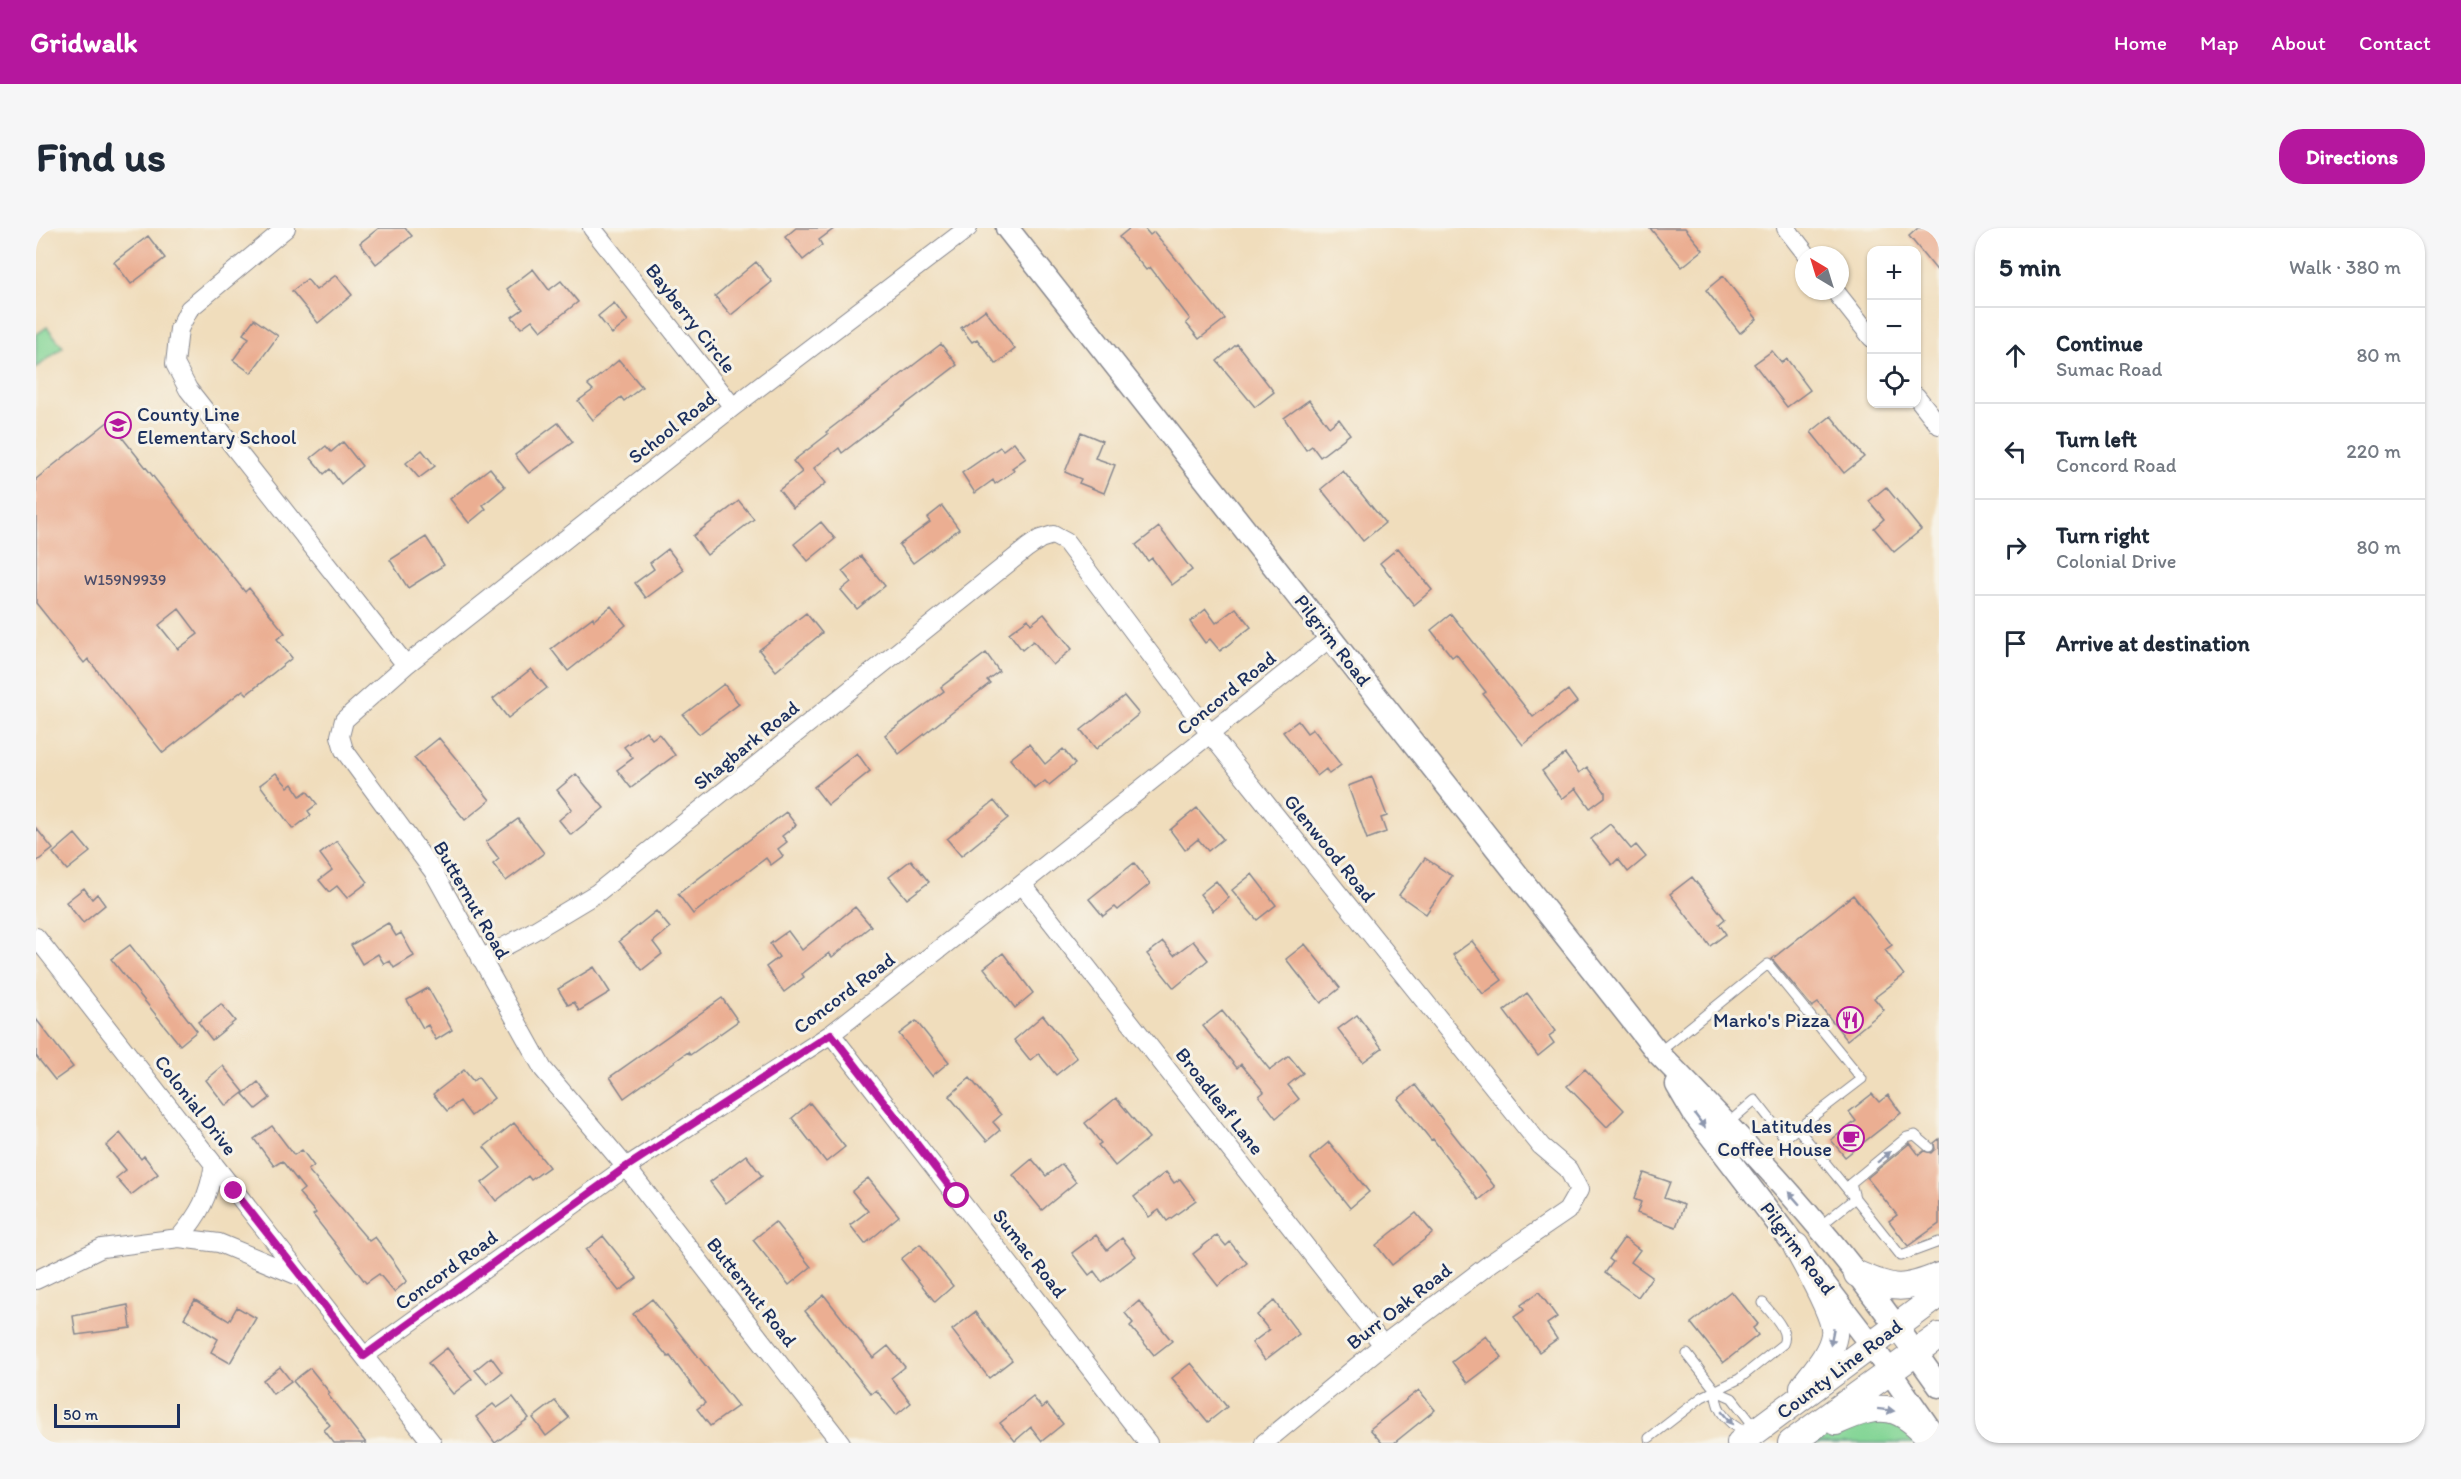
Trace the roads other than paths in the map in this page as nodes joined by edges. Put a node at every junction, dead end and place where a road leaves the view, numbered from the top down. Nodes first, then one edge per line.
1 (286, 228) edge
2 (592, 228) edge
3 (968, 228) edge
4 (1007, 228) edge
5 (1786, 228) edge
6 (1800, 246) edge
7 (1842, 300) edge
8 (1867, 332) edge
9 (1921, 401) edge
10 (733, 407) junction
11 (1939, 425) edge
12 (1026, 548) joint
13 (1331, 637) junction
14 (406, 665) junction
15 (1210, 735) junction
16 (1022, 884) junction
17 (36, 937) edge
18 (481, 959) junction
19 (831, 1034) junction
20 (1658, 1053) junction
21 (1727, 1124) junction
22 (1798, 1129) junction
23 (1929, 1147) dead end
24 (214, 1164) junction
25 (626, 1167) junction
26 (1855, 1198) junction
27 (1567, 1211) joint
28 (1819, 1227) junction
29 (179, 1238) junction
30 (1939, 1242) edge
31 (1796, 1246) junction
32 (1857, 1274) junction
33 (1939, 1276) edge
34 (303, 1278) junction
35 (36, 1280) edge
36 (1939, 1295) edge
37 (1763, 1304) dead end
38 (1896, 1326) junction
39 (1939, 1336) edge
40 (1383, 1345) junction
41 (1871, 1345) junction
42 (1915, 1353) junction
43 (1688, 1354) dead end
44 (364, 1356) junction
45 (1890, 1372) junction
46 (1939, 1386) edge
47 (1716, 1391) junction
48 (1789, 1406) junction
49 (1649, 1438) dead end
50 (1751, 1440) edge
51 (432, 1443) edge
52 (841, 1443) edge
53 (1148, 1443) edge
54 (1264, 1443) edge
55 (1792, 1443) edge
56 (1937, 1443) edge

1 - 14 street
2 - 10 street, Bayberry Circle
3 - 10 street, School Road
4 - 13 street, Pilgrim Road
5 - 6 street
7 - 8 street
9 - 11 street
10 - 14 street, School Road
12 - 15 street, Glenwood Road
12 - 18 street, Shagbark Road
13 - 15 street, Concord Road
13 - 20 street, Pilgrim Road
14 - 18 street, Butternut Road
15 - 16 street, Concord Road
15 - 27 street, Glenwood Road
16 - 19 street, Concord Road
16 - 40 street, Broadleaf Lane
17 - 24 street, Colonial Drive
18 - 25 street, Butternut Road
19 - 25 street, Concord Road
19 - 53 street, Sumac Road
20 - 21 street, Pilgrim Road
20 - 22 lane
20 -> 31 street, Pilgrim Road
21 - 22 lane
28 -> 21 street, Pilgrim Road
22 - 26 lane
26 -> 23 lane
24 - 29 street
24 - 34 street, Colonial Drive
25 - 44 street, Concord Road
25 - 52 street, Butternut Road
26 - 28 lane
26 - 30 lane
27 - 40 street, Burr Oak Road
28 - 31 street
28 - 32 street, Pilgrim Road
29 - 34 street
29 - 35 street
31 - 41 street, Pilgrim Road
31 -> 48 main road
32 - 33 main road
32 - 38 street, Pilgrim Road
34 - 44 street, Colonial Drive
36 - 38 main road, County Line Road
37 - 47 lane
38 - 41 main road, County Line Road
38 - 42 street, Pilgrim Road
39 - 42 main road, County Line Road
40 - 54 street, Burr Oak Road
41 - 45 street, Pilgrim Road
41 - 48 main road, County Line Road
42 - 45 main road, County Line Road
42 - 46 street, Pilgrim Road
43 - 47 lane
44 - 51 street, Colonial Drive
45 - 55 main road, County Line Road
45 - 56 street, Pilgrim Road
47 - 49 lane
47 -> 50 lane
47 - 50 lane
48 - 50 main road, County Line Road
55 -> 56 main road

